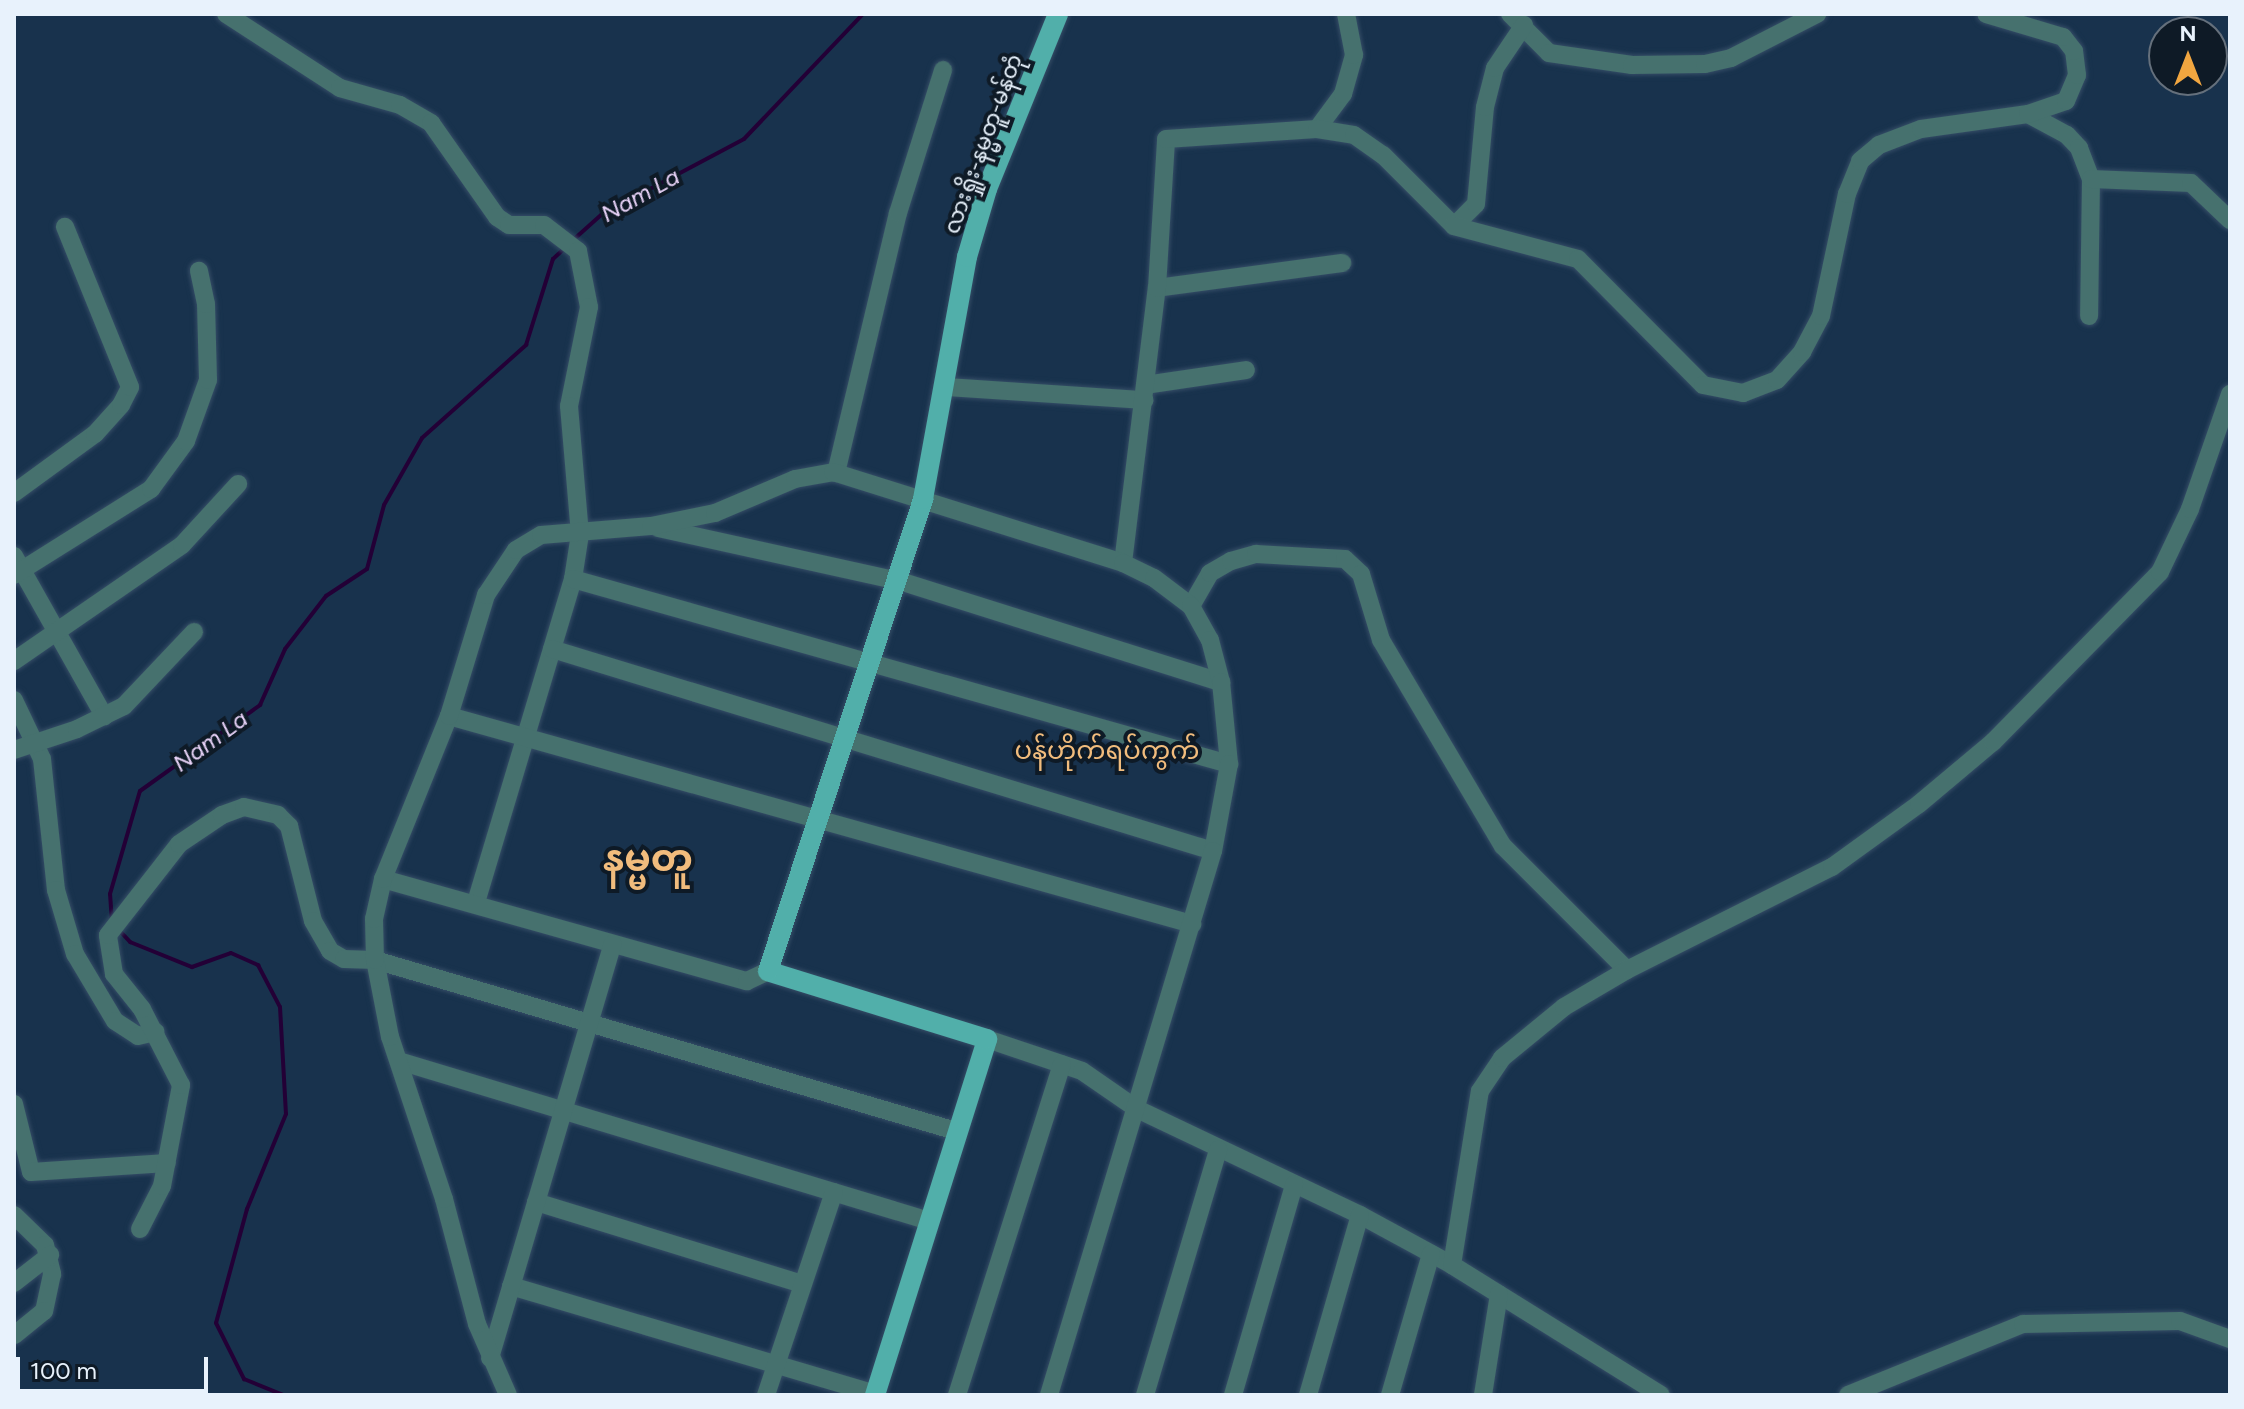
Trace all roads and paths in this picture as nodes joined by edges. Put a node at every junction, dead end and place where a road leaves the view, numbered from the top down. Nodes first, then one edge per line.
1 (226, 14) edge
2 (1058, 14) edge
3 (1346, 14) edge
4 (1817, 14) edge
5 (1986, 14) edge
6 (1517, 19) edge
7 (943, 70) dead end
8 (2028, 114) junction
9 (1317, 129) junction
10 (2091, 179) junction
11 (2230, 220) edge
12 (1454, 226) junction
13 (65, 227) dead end
14 (1342, 263) dead end
15 (199, 271) dead end
16 (1157, 288) junction
17 (2089, 316) dead end
18 (1246, 370) dead end
19 (947, 387) junction
20 (1145, 392) junction
21 (2230, 394) edge
22 (836, 473) junction
23 (238, 484) dead end
24 (14, 493) edge
25 (923, 499) junction
26 (651, 526) junction
27 (580, 534) junction
28 (1123, 563) junction
29 (16, 567) edge
30 (573, 579) junction
31 (900, 581) junction
32 (1191, 606) junction
33 (194, 632) dead end
34 (60, 634) junction
35 (552, 649) junction
36 (14, 661) edge
37 (872, 662) junction
38 (1221, 682) junction
39 (14, 700) edge
40 (104, 716) junction
41 (449, 716) junction
42 (526, 737) junction
43 (847, 739) junction
44 (38, 745) junction
45 (14, 750) edge
46 (1229, 764) junction
47 (821, 819) junction
48 (1213, 851) junction
49 (383, 879) junction
50 (476, 903) junction
51 (1192, 924) junction
52 (613, 944) junction
53 (375, 960) junction
54 (1627, 970) junction
55 (768, 971) junction
56 (589, 1023) junction
57 (156, 1032) junction
58 (987, 1039) junction
59 (399, 1061) junction
60 (1062, 1064) junction
61 (14, 1104) edge
62 (1137, 1109) junction
63 (563, 1110) junction
64 (956, 1131) junction
65 (1218, 1150) junction
66 (167, 1163) junction
67 (1294, 1185) junction
68 (834, 1192) junction
69 (536, 1202) junction
70 (14, 1215) edge
71 (1360, 1215) junction
72 (926, 1220) junction
73 (140, 1229) dead end
74 (1431, 1254) junction
75 (50, 1255) junction
76 (1452, 1265) junction
77 (14, 1283) edge
78 (803, 1284) junction
79 (511, 1286) junction
80 (1499, 1294) junction
81 (14, 1335) edge
82 (2230, 1339) edge
83 (490, 1358) junction
84 (776, 1365) junction
85 (875, 1394) edge
86 (508, 1395) edge
87 (766, 1395) edge
88 (957, 1395) edge
89 (1049, 1395) edge
90 (1145, 1395) edge
91 (1233, 1395) edge
92 (1308, 1395) edge
93 (1390, 1395) edge
94 (1483, 1395) edge
95 (1661, 1395) edge
96 (1848, 1395) edge

1 - 27 street
2 - 19 main road, လားရှိုး-နမ္မတူ-မန်တုံ
3 - 9 street
4 - 6 street
5 - 8 street
6 - 12 street
7 - 22 street
8 - 10 street
8 - 12 street
9 - 12 street
9 - 16 street
10 - 11 street
10 - 17 street
13 - 24 street
14 - 16 street
15 - 29 street
16 - 20 street
18 - 20 street
19 - 20 street
19 - 25 main road, လားရှိုး-နမ္မတူ-မန်တုံ
20 - 28 street
21 - 54 street
22 - 25 street
22 - 26 street
23 - 34 street
25 - 28 street
25 - 31 main road, လားရှိုး-နမ္မတူ-မန်တုံ
26 - 27 street
26 - 31 street
27 - 30 street
27 - 41 street
28 - 32 street
29 - 34 street
30 - 35 street
30 - 37 street
31 - 37 main road, လားရှိုး-နမ္မတူ-မန်တုံ
31 - 38 street
32 - 38 street
32 - 54 street
33 - 40 street
34 - 36 street
34 - 40 street
35 - 42 street
35 - 43 street
37 - 43 main road, လားရှိုး-နမ္မတူ-မန်တုံ
37 - 46 street
38 - 46 street
39 - 44 street
40 - 44 street
41 - 42 street
41 - 49 street
42 - 47 street
42 - 50 street
43 - 47 main road, လားရှိုး-နမ္မတူ-မန်တုံ
43 - 48 street
44 - 45 street
44 - 57 street
46 - 48 street
47 - 51 street
47 - 55 main road, လားရှိုး-နမ္မတူ-မန်တုံ
48 - 51 street
49 - 50 street
49 - 53 street
50 - 52 street
51 - 62 street
52 - 55 street
52 - 56 street
53 - 56 street
53 - 57 street
53 - 59 street
54 - 76 street
55 - 58 main road
56 - 63 street
56 - 64 street
57 - 66 street
58 - 60 street
58 - 64 main road
59 - 63 street
59 - 83 street
60 - 62 street
60 - 88 street
61 - 66 street
62 - 65 street
62 - 89 street
63 - 68 street
63 - 69 street
64 - 72 main road
65 - 67 street
65 - 90 street
66 - 73 street
67 - 71 street
67 - 91 street
68 - 72 street
68 - 78 street
69 - 78 street
69 - 79 street
70 - 75 street
71 - 74 street
71 - 92 street
72 - 85 main road
74 - 76 street
74 - 93 street
75 - 77 street
75 - 81 street
76 - 80 street
78 - 84 street
79 - 83 street
79 - 84 street
80 - 94 street
80 - 95 street
82 - 96 street
83 - 86 street
84 - 85 street
84 - 87 street

